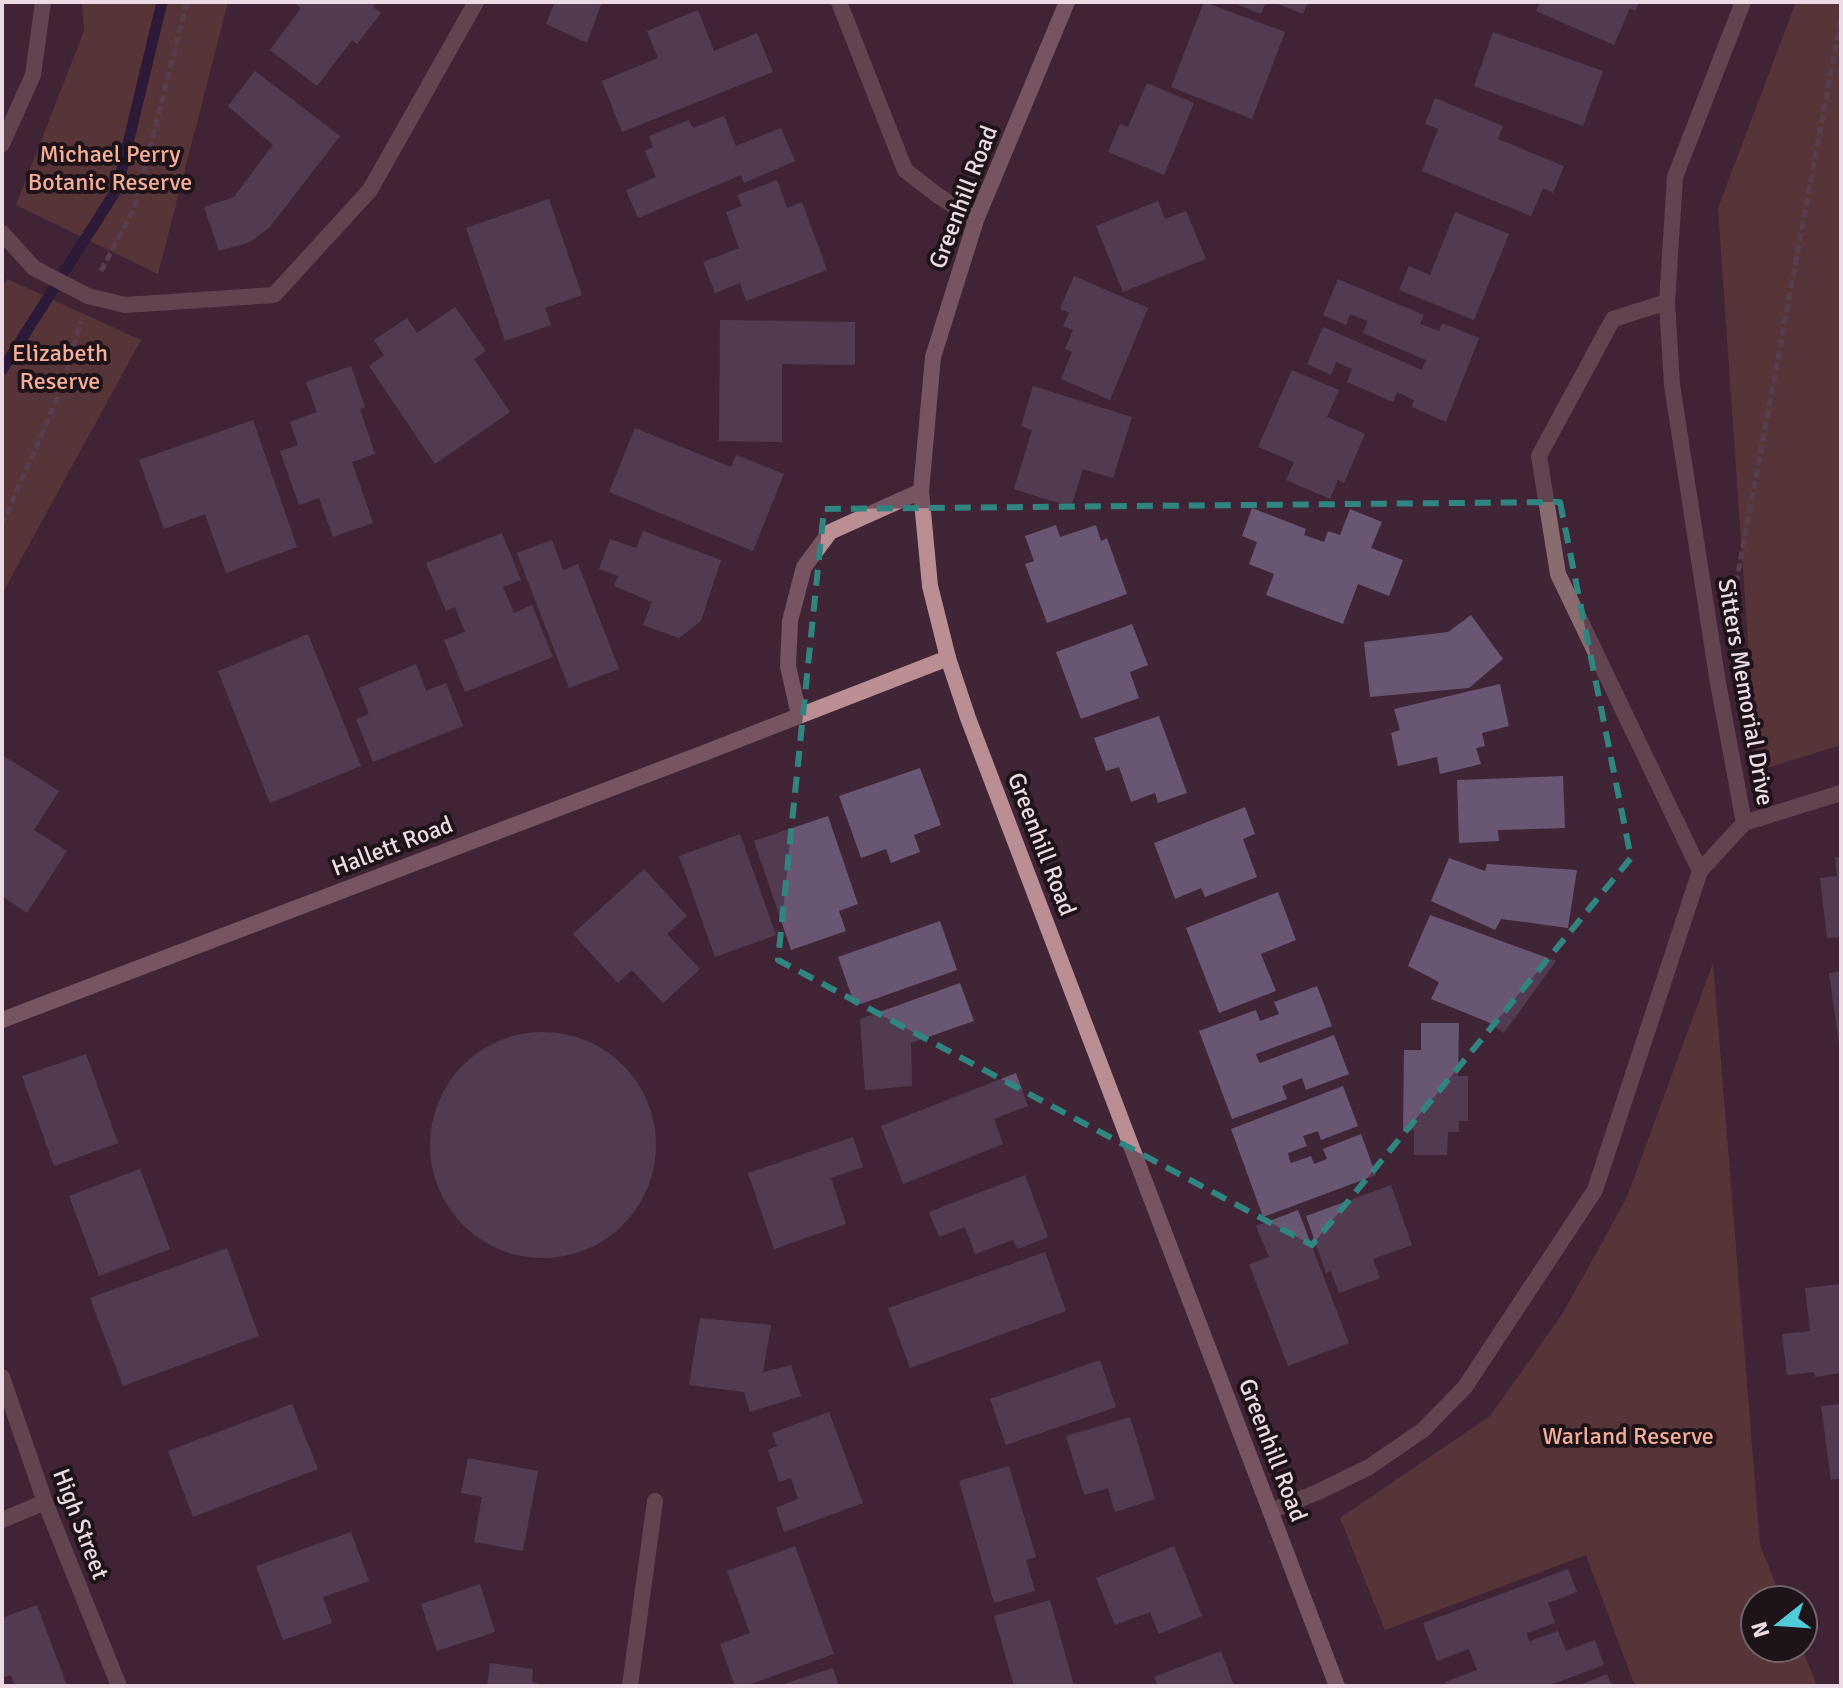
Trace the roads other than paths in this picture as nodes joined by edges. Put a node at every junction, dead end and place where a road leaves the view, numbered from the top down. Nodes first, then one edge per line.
1 (43, 2) edge
2 (476, 2) edge
3 (839, 2) edge
4 (1067, 2) edge
5 (1743, 2) edge
6 (2, 144) edge
7 (976, 220) junction
8 (2, 233) edge
9 (1667, 302) junction
10 (921, 491) junction
11 (948, 658) junction
12 (799, 715) junction
13 (1841, 793) edge
14 (1744, 823) junction
15 (1700, 871) junction
16 (2, 1020) edge
17 (2, 1377) edge
18 (655, 1501) dead end
19 (45, 1502) junction
20 (1270, 1511) junction
21 (2, 1520) edge
22 (119, 1686) edge
23 (630, 1686) edge
24 (1337, 1686) edge

1 - 6 street
2 - 8 street
3 - 7 street
4 - 7 main road, Greenhill Road
5 - 9 street, Sitters Memorial Drive
7 - 10 main road, Greenhill Road
9 - 14 street, Sitters Memorial Drive
9 - 15 street
10 - 11 main road, Greenhill Road
10 - 12 main road
11 - 12 main road, Hallett Road
11 - 20 main road, Greenhill Road
12 - 16 main road, Hallett Road
13 - 14 street
14 - 15 street, Sitters Memorial Drive
15 - 20 street, Sitters Memorial Drive
17 - 19 street, High Street
18 - 23 street
19 - 21 street
19 - 22 street, High Street
20 - 24 main road, Greenhill Road

